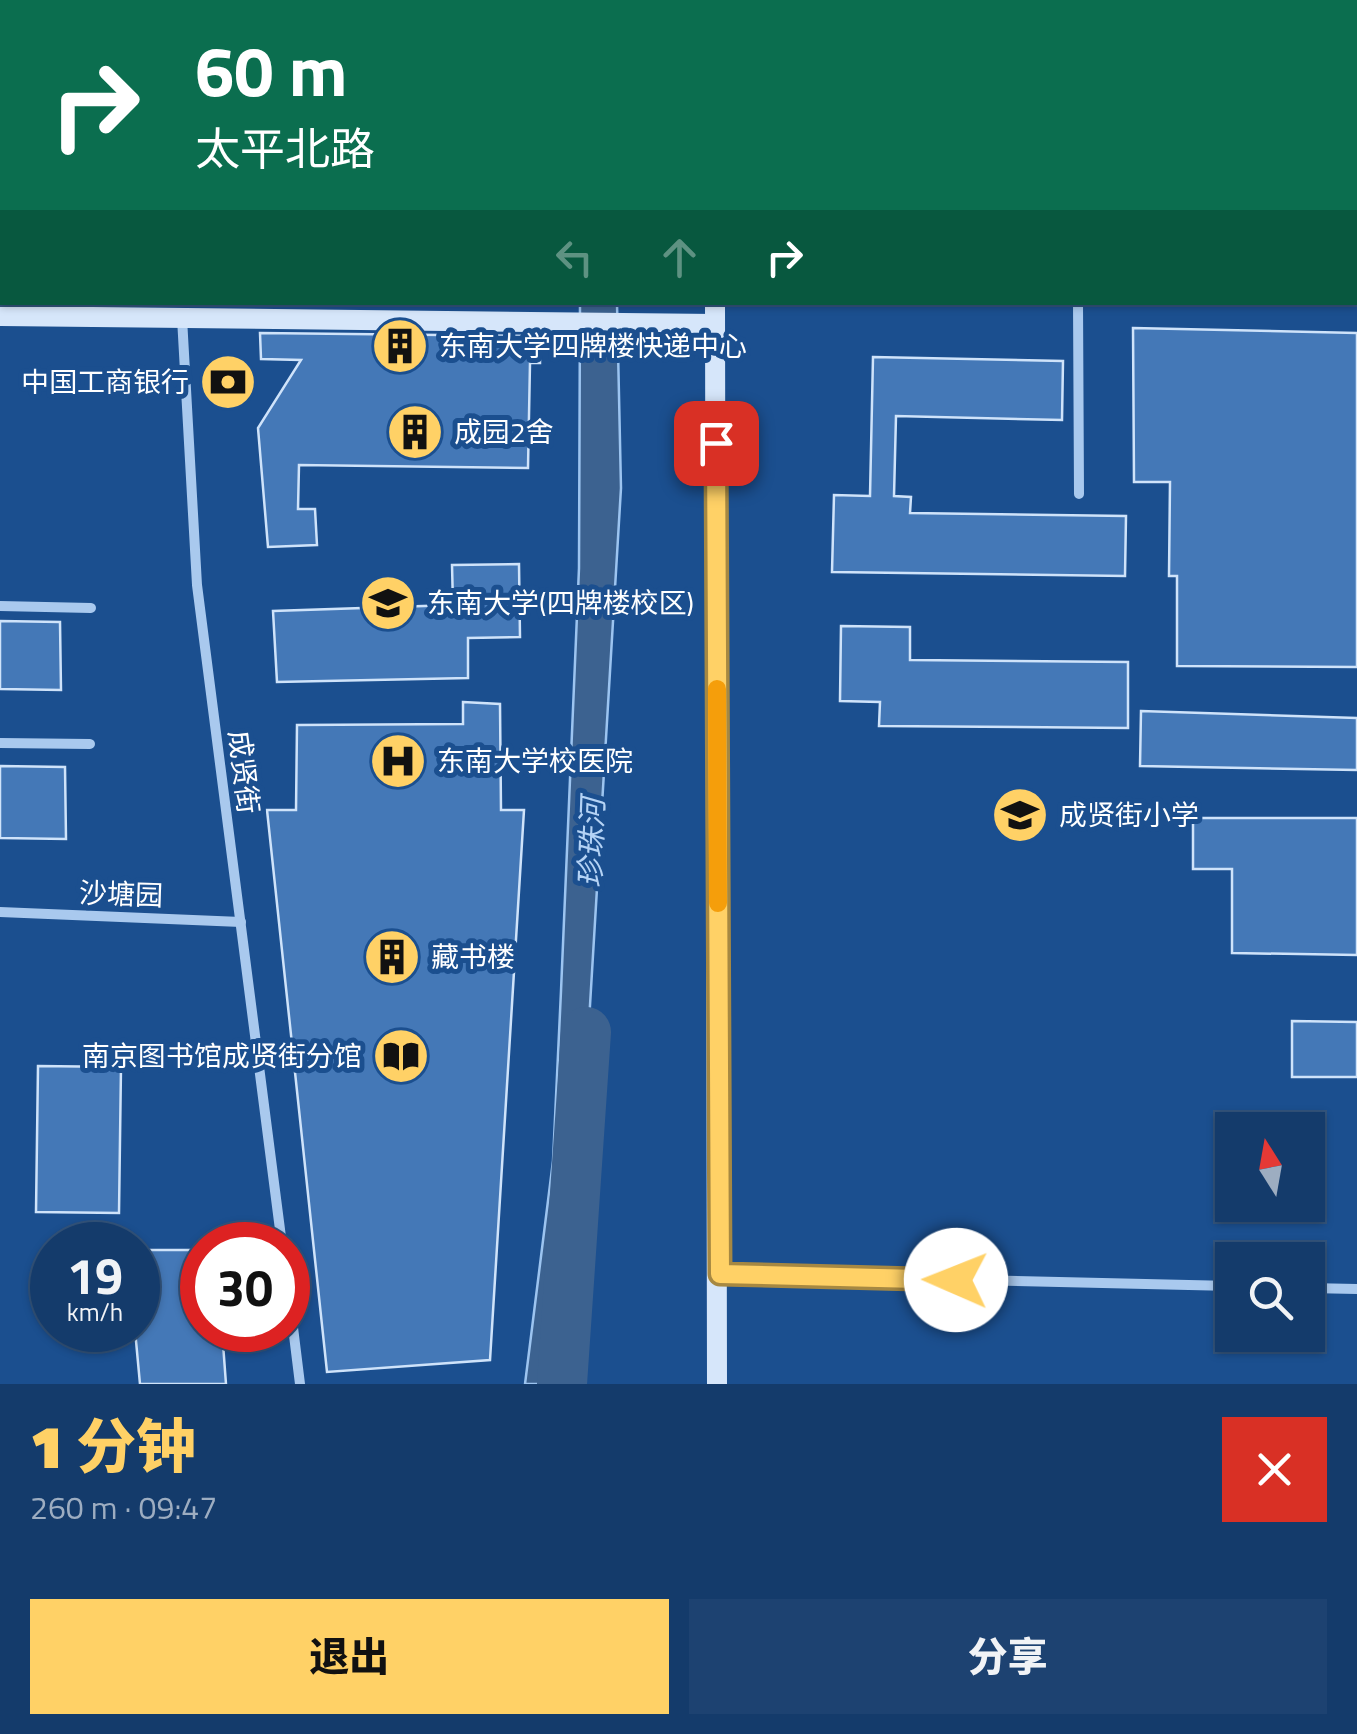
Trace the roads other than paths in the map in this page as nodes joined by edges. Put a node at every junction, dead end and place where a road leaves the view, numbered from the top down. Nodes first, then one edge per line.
1 (1078, 305) edge
2 (181, 310) edge
3 (715, 313) edge
4 (0, 316) edge
5 (1079, 494) dead end
6 (0, 606) edge
7 (91, 608) dead end
8 (0, 743) edge
9 (90, 744) dead end
10 (0, 912) edge
11 (241, 922) junction
12 (279, 1222) edge
13 (720, 1274) junction
14 (1215, 1286) edge
15 (1325, 1288) edge
16 (1357, 1289) edge
17 (296, 1352) edge
18 (300, 1384) edge
19 (717, 1384) edge

1 - 5 street
2 - 3 main road
2 - 4 main road
2 - 11 street, 成贤街
3 - 13 main road
6 - 7 street
8 - 9 street
10 - 11 street, 沙塘园
11 - 12 street, 成贤街
13 - 14 street
13 - 19 main road
15 - 16 street
17 - 18 street

